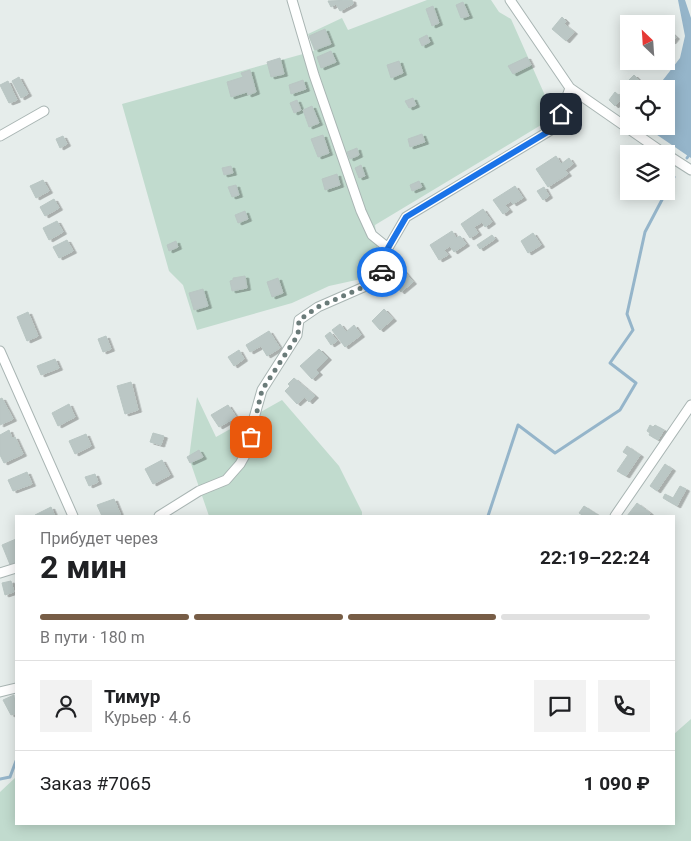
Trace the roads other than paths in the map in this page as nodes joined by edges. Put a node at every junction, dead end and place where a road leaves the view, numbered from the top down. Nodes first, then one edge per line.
1 (292, 0) edge
2 (510, 0) edge
3 (570, 88) junction
4 (44, 111) dead end
5 (0, 136) edge
6 (653, 145) edge
7 (675, 160) edge
8 (691, 170) edge
9 (388, 248) junction
10 (0, 351) edge
11 (691, 405) edge
12 (73, 515) edge
13 (161, 515) edge
14 (616, 515) edge
15 (15, 568) edge
16 (0, 573) edge
17 (15, 688) edge
18 (0, 692) edge

1 - 9 street
2 - 3 street
3 - 6 street
3 - 9 street
4 - 5 street
7 - 8 street
9 - 13 street
10 - 12 street
11 - 14 street
15 - 16 street
17 - 18 street

